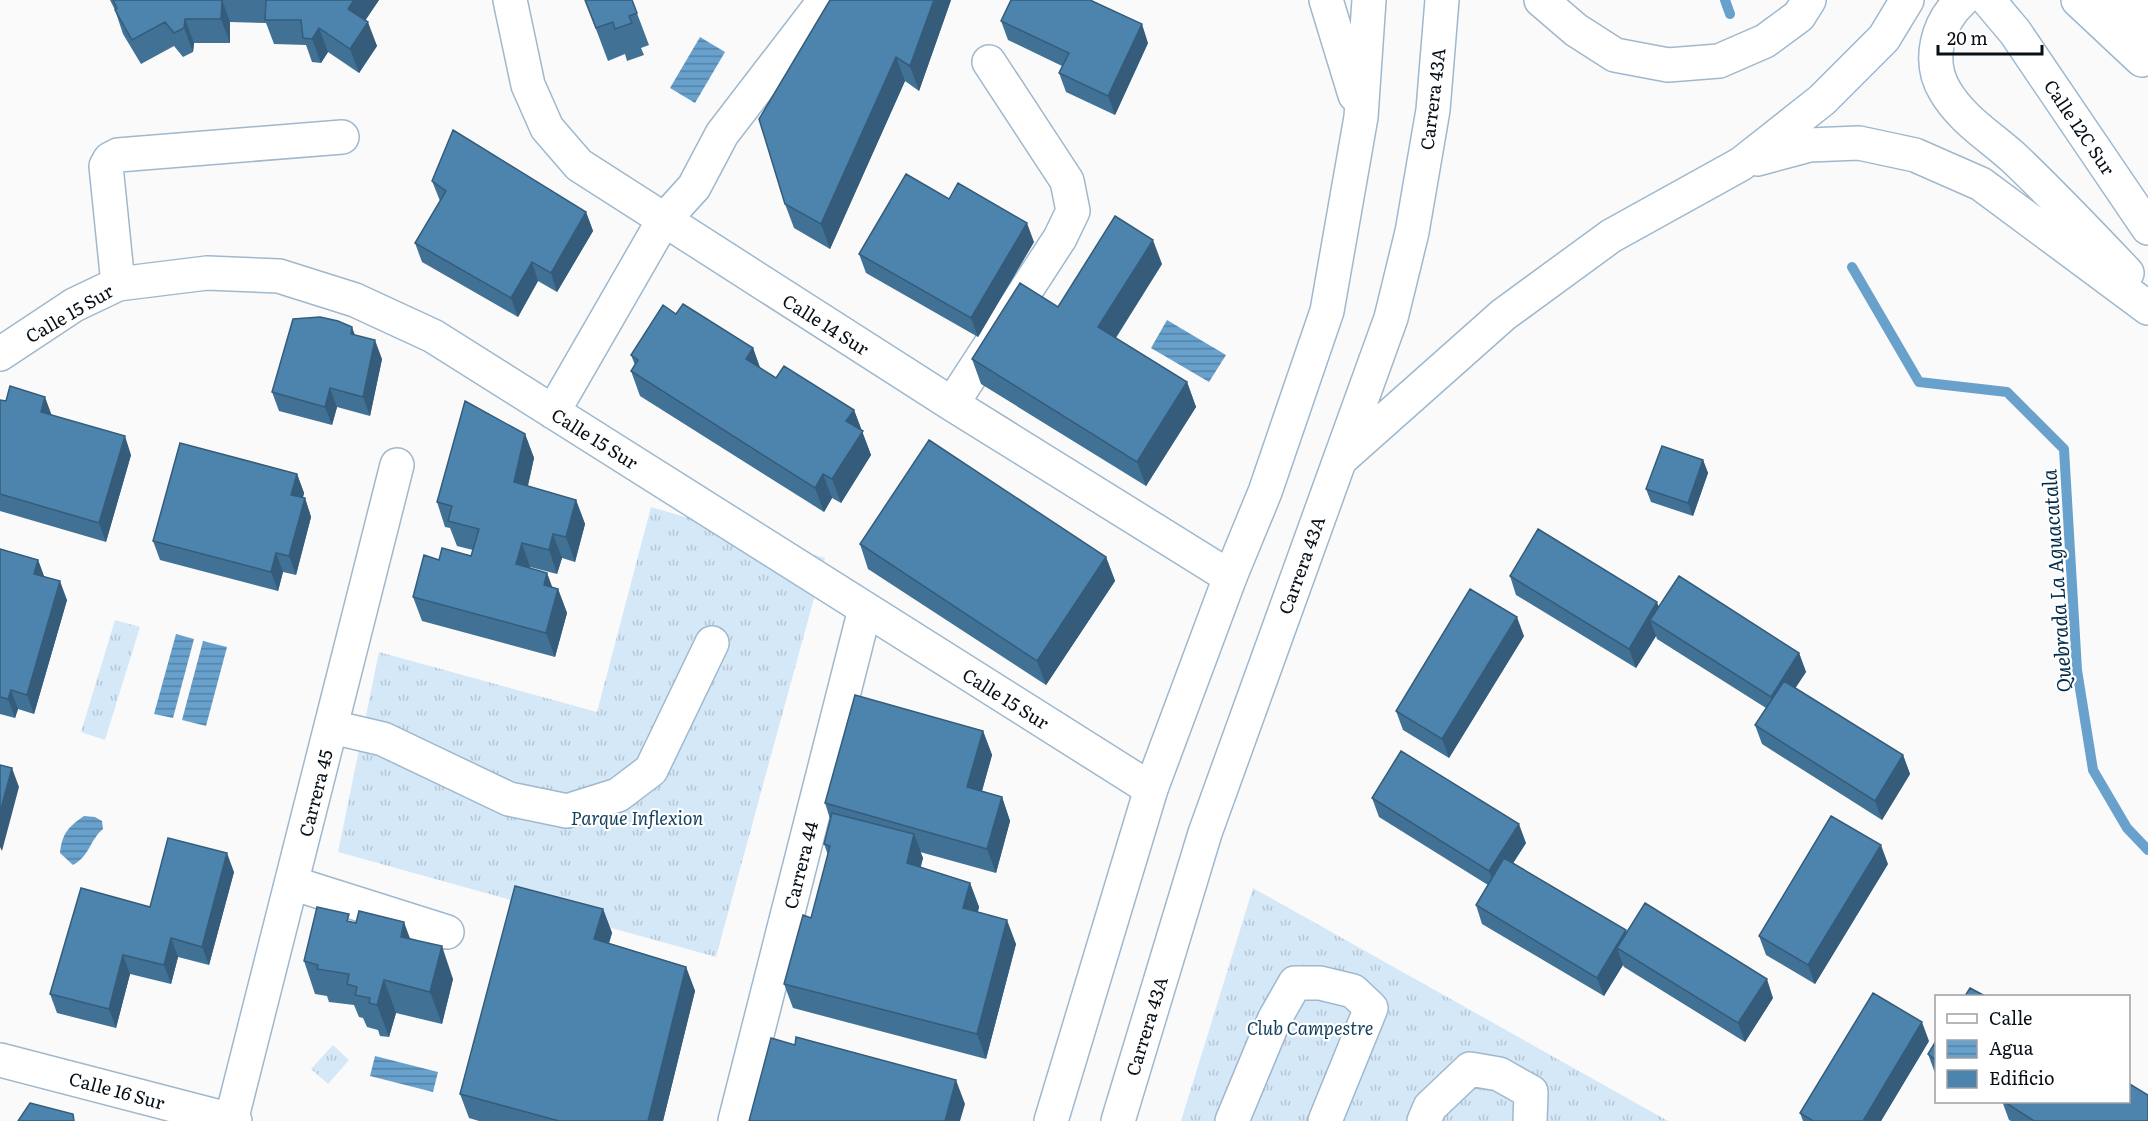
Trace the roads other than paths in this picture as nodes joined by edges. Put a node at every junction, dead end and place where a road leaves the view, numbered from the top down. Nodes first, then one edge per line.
1 (510, 0) edge
2 (825, 0) edge
3 (1326, 0) edge
4 (1369, 0) edge
5 (1442, 0) edge
6 (1541, 0) edge
7 (1809, 0) edge
8 (1907, 0) edge
9 (1962, 0) edge
10 (1988, 0) edge
11 (2078, 0) edge
12 (2108, 0) edge
13 (2136, 0) edge
14 (2146, 56) edge
15 (989, 62) dead end
16 (1361, 117) junction
17 (342, 137) dead end
18 (1741, 164) junction
19 (663, 221) junction
20 (2148, 228) edge
21 (118, 284) junction
22 (2148, 296) edge
23 (2148, 308) edge
24 (0, 354) edge
25 (952, 404) junction
26 (554, 412) junction
27 (1338, 462) junction
28 (396, 465) dead end
29 (1230, 577) junction
30 (865, 609) junction
31 (712, 643) dead end
32 (332, 727) junction
33 (1151, 789) junction
34 (292, 883) junction
35 (447, 932) dead end
36 (0, 1060) edge
37 (232, 1121) edge
38 (735, 1121) edge
39 (1051, 1121) edge
40 (1118, 1121) edge
41 (1233, 1121) edge
42 (1326, 1121) edge
43 (1425, 1121) edge
44 (1530, 1121) edge

1 - 19 main road, Calle 14 Sur
2 - 19 main road
3 - 16 main road
4 - 16 main road
5 - 27 main road, Carrera 43A
6 - 7 main road
8 - 18 main road
9 - 22 main road
10 - 20 main road, Calle 12C Sur
11 - 14 main road
12 - 14 main road
13 - 14 main road
15 - 25 main road
16 - 29 main road
17 - 21 main road
18 - 23 main road
18 - 27 main road
19 - 25 main road, Calle 14 Sur
19 - 26 main road
21 - 24 main road, Calle 15 Sur
21 - 26 main road, Calle 15 Sur
25 - 29 main road, Calle 14 Sur
26 - 30 main road, Calle 15 Sur
27 - 40 main road, Carrera 43A
28 - 32 main road, Carrera 45
29 - 33 main road
30 - 33 main road, Calle 15 Sur
30 - 38 main road, Carrera 44
31 - 32 main road
32 - 34 main road, Carrera 45
33 - 39 main road
34 - 35 main road
34 - 37 main road, Carrera 45
36 - 37 main road, Calle 16 Sur
41 - 42 main road
43 - 44 main road

